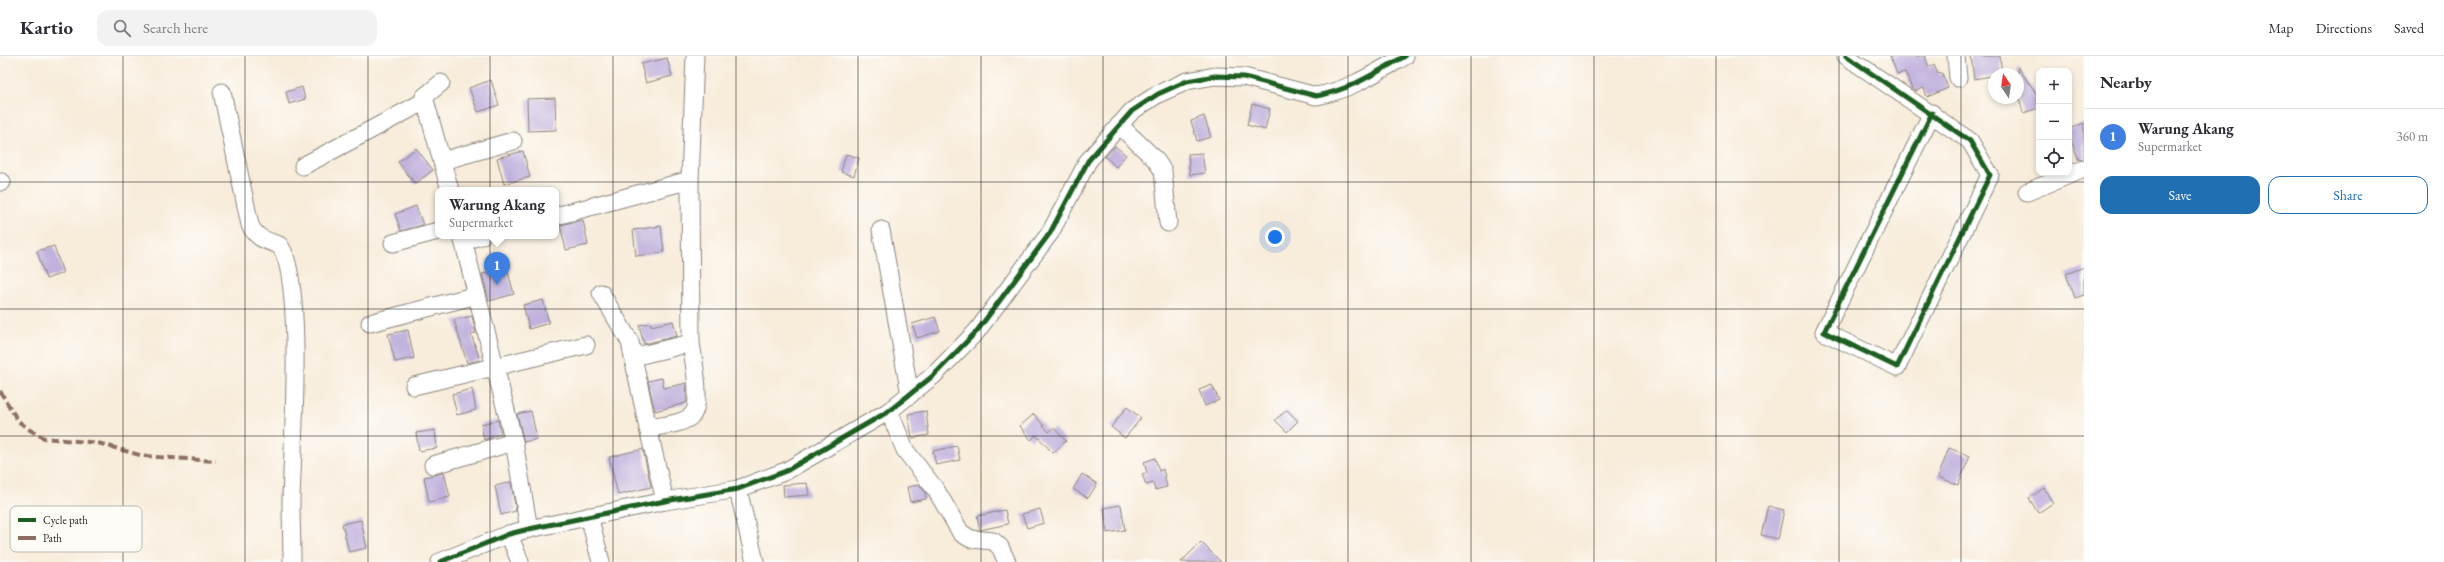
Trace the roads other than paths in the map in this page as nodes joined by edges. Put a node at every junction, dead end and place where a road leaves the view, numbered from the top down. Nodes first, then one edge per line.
1 (695, 56) edge
2 (1405, 56) edge
3 (1846, 56) edge
4 (1956, 56) edge
5 (1958, 78) dead end
6 (441, 83) dead end
7 (222, 92) dead end
8 (425, 101) junction
9 (1932, 113) junction
10 (1119, 125) junction
11 (513, 141) dead end
12 (442, 161) junction
13 (303, 166) dead end
14 (2084, 169) edge
15 (690, 180) junction
16 (449, 187) edge
17 (2027, 192) dead end
18 (559, 215) edge
19 (1168, 222) dead end
20 (881, 230) dead end
21 (435, 232) edge
22 (463, 239) edge
23 (393, 243) dead end
24 (601, 293) dead end
25 (477, 295) junction
26 (370, 324) dead end
27 (691, 343) junction
28 (586, 345) dead end
29 (634, 357) junction
30 (495, 368) junction
31 (414, 386) dead end
32 (910, 395) junction
33 (889, 411) junction
34 (648, 428) junction
35 (514, 442) junction
36 (433, 465) dead end
37 (738, 489) junction
38 (665, 501) junction
39 (589, 516) junction
40 (529, 529) junction
41 (509, 534) junction
42 (292, 562) edge
43 (440, 562) edge
44 (520, 562) edge
45 (601, 562) edge
46 (755, 562) edge
47 (1007, 562) edge

1 - 15 street
2 - 10 street
3 - 9 street
4 - 5 street
6 - 8 street
7 - 42 street
8 - 12 street
8 - 13 street
9 - 9 street
10 - 19 street
10 - 32 street
11 - 12 street
12 - 16 street
14 - 17 street
15 - 18 street
15 - 27 street
20 - 32 street
21 - 23 street
22 - 25 street
24 - 29 street
25 - 26 street
25 - 30 street
27 - 29 street
27 - 34 street
28 - 30 street
29 - 34 street
30 - 31 street
30 - 35 street
32 - 33 street
33 - 37 street
33 - 47 street
34 - 38 street
35 - 36 street
35 - 40 street
37 - 38 street
37 - 46 street
38 - 39 street
39 - 40 street
39 - 45 street
40 - 41 street
41 - 43 street
41 - 44 street

